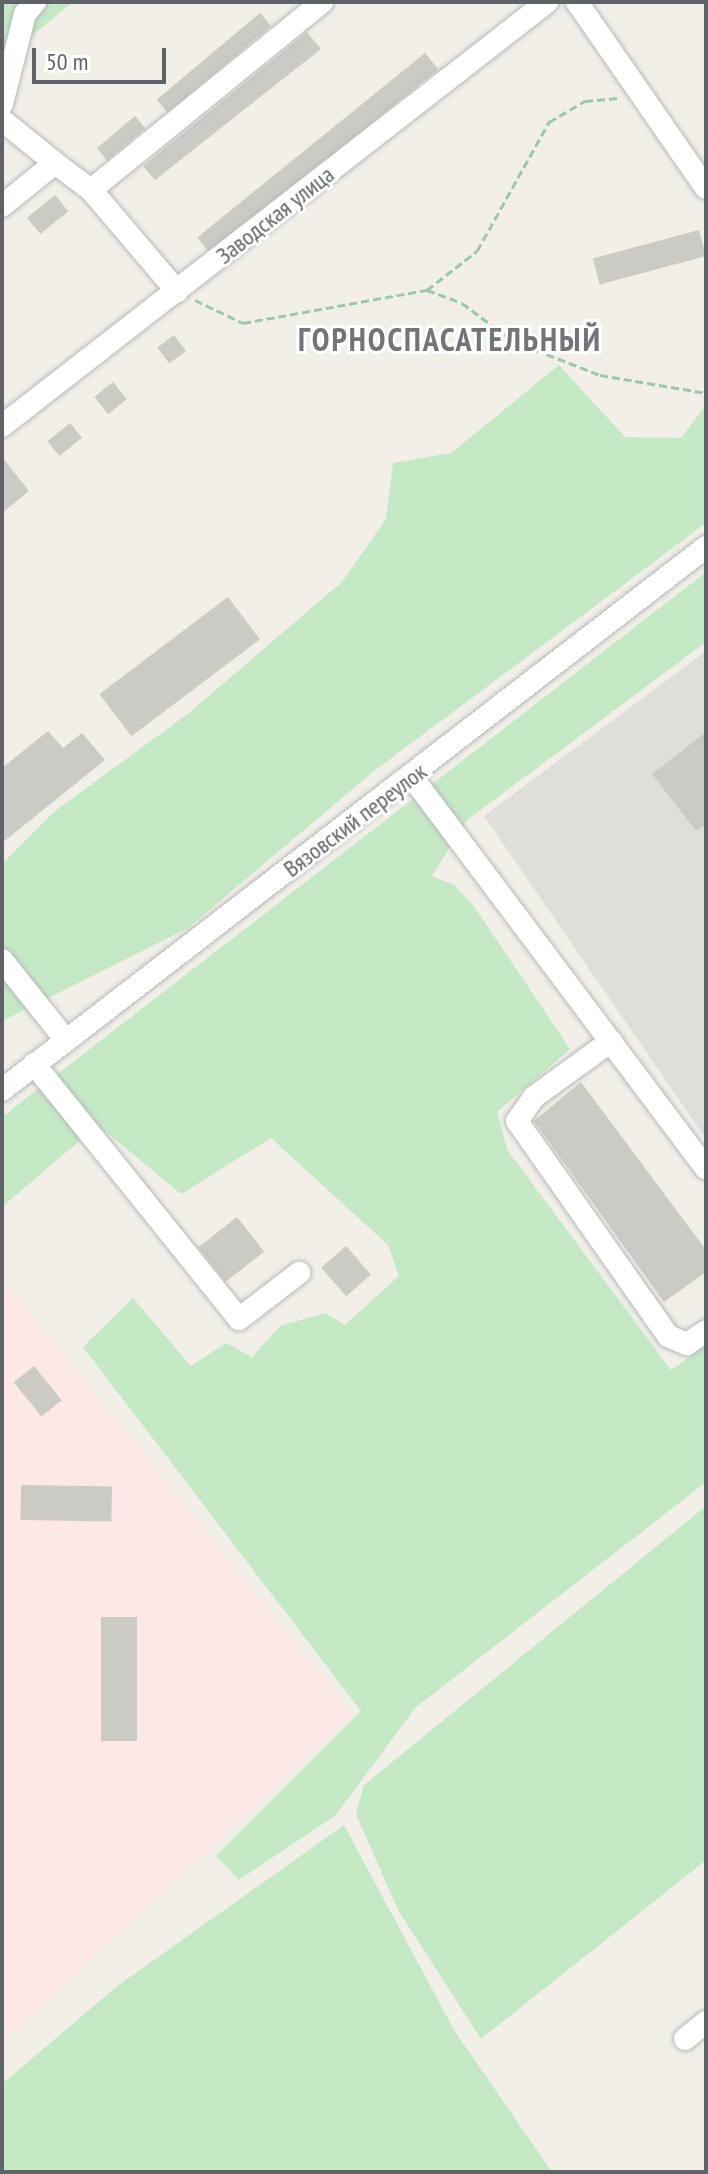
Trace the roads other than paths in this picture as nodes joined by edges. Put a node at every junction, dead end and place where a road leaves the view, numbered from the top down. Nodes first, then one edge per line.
1 (35, 2) edge
2 (322, 2) edge
3 (547, 2) edge
4 (577, 2) edge
5 (2, 104) edge
6 (2, 120) edge
7 (55, 163) junction
8 (706, 188) edge
9 (91, 190) junction
10 (2, 206) edge
11 (177, 291) junction
12 (2, 426) edge
13 (706, 547) edge
14 (412, 777) junction
15 (2, 960) edge
16 (65, 1039) junction
17 (611, 1041) junction
18 (34, 1064) junction
19 (2, 1090) edge
20 (706, 1168) edge
21 (299, 1273) dead end
22 (706, 1331) edge
23 (706, 2022) edge
24 (685, 2039) dead end

1 - 5 street
2 - 9 street
3 - 11 street, Заводская улица
4 - 8 street
6 - 7 street
7 - 9 street
7 - 10 street
9 - 11 street
11 - 12 street, Заводская улица
13 - 14 street, Вязовский переулок
14 - 16 street, Вязовский переулок
14 - 17 street
15 - 16 street
16 - 18 street, Вязовский переулок
17 - 20 street
17 - 22 street
18 - 19 street, Вязовский переулок
18 - 21 street
23 - 24 street

